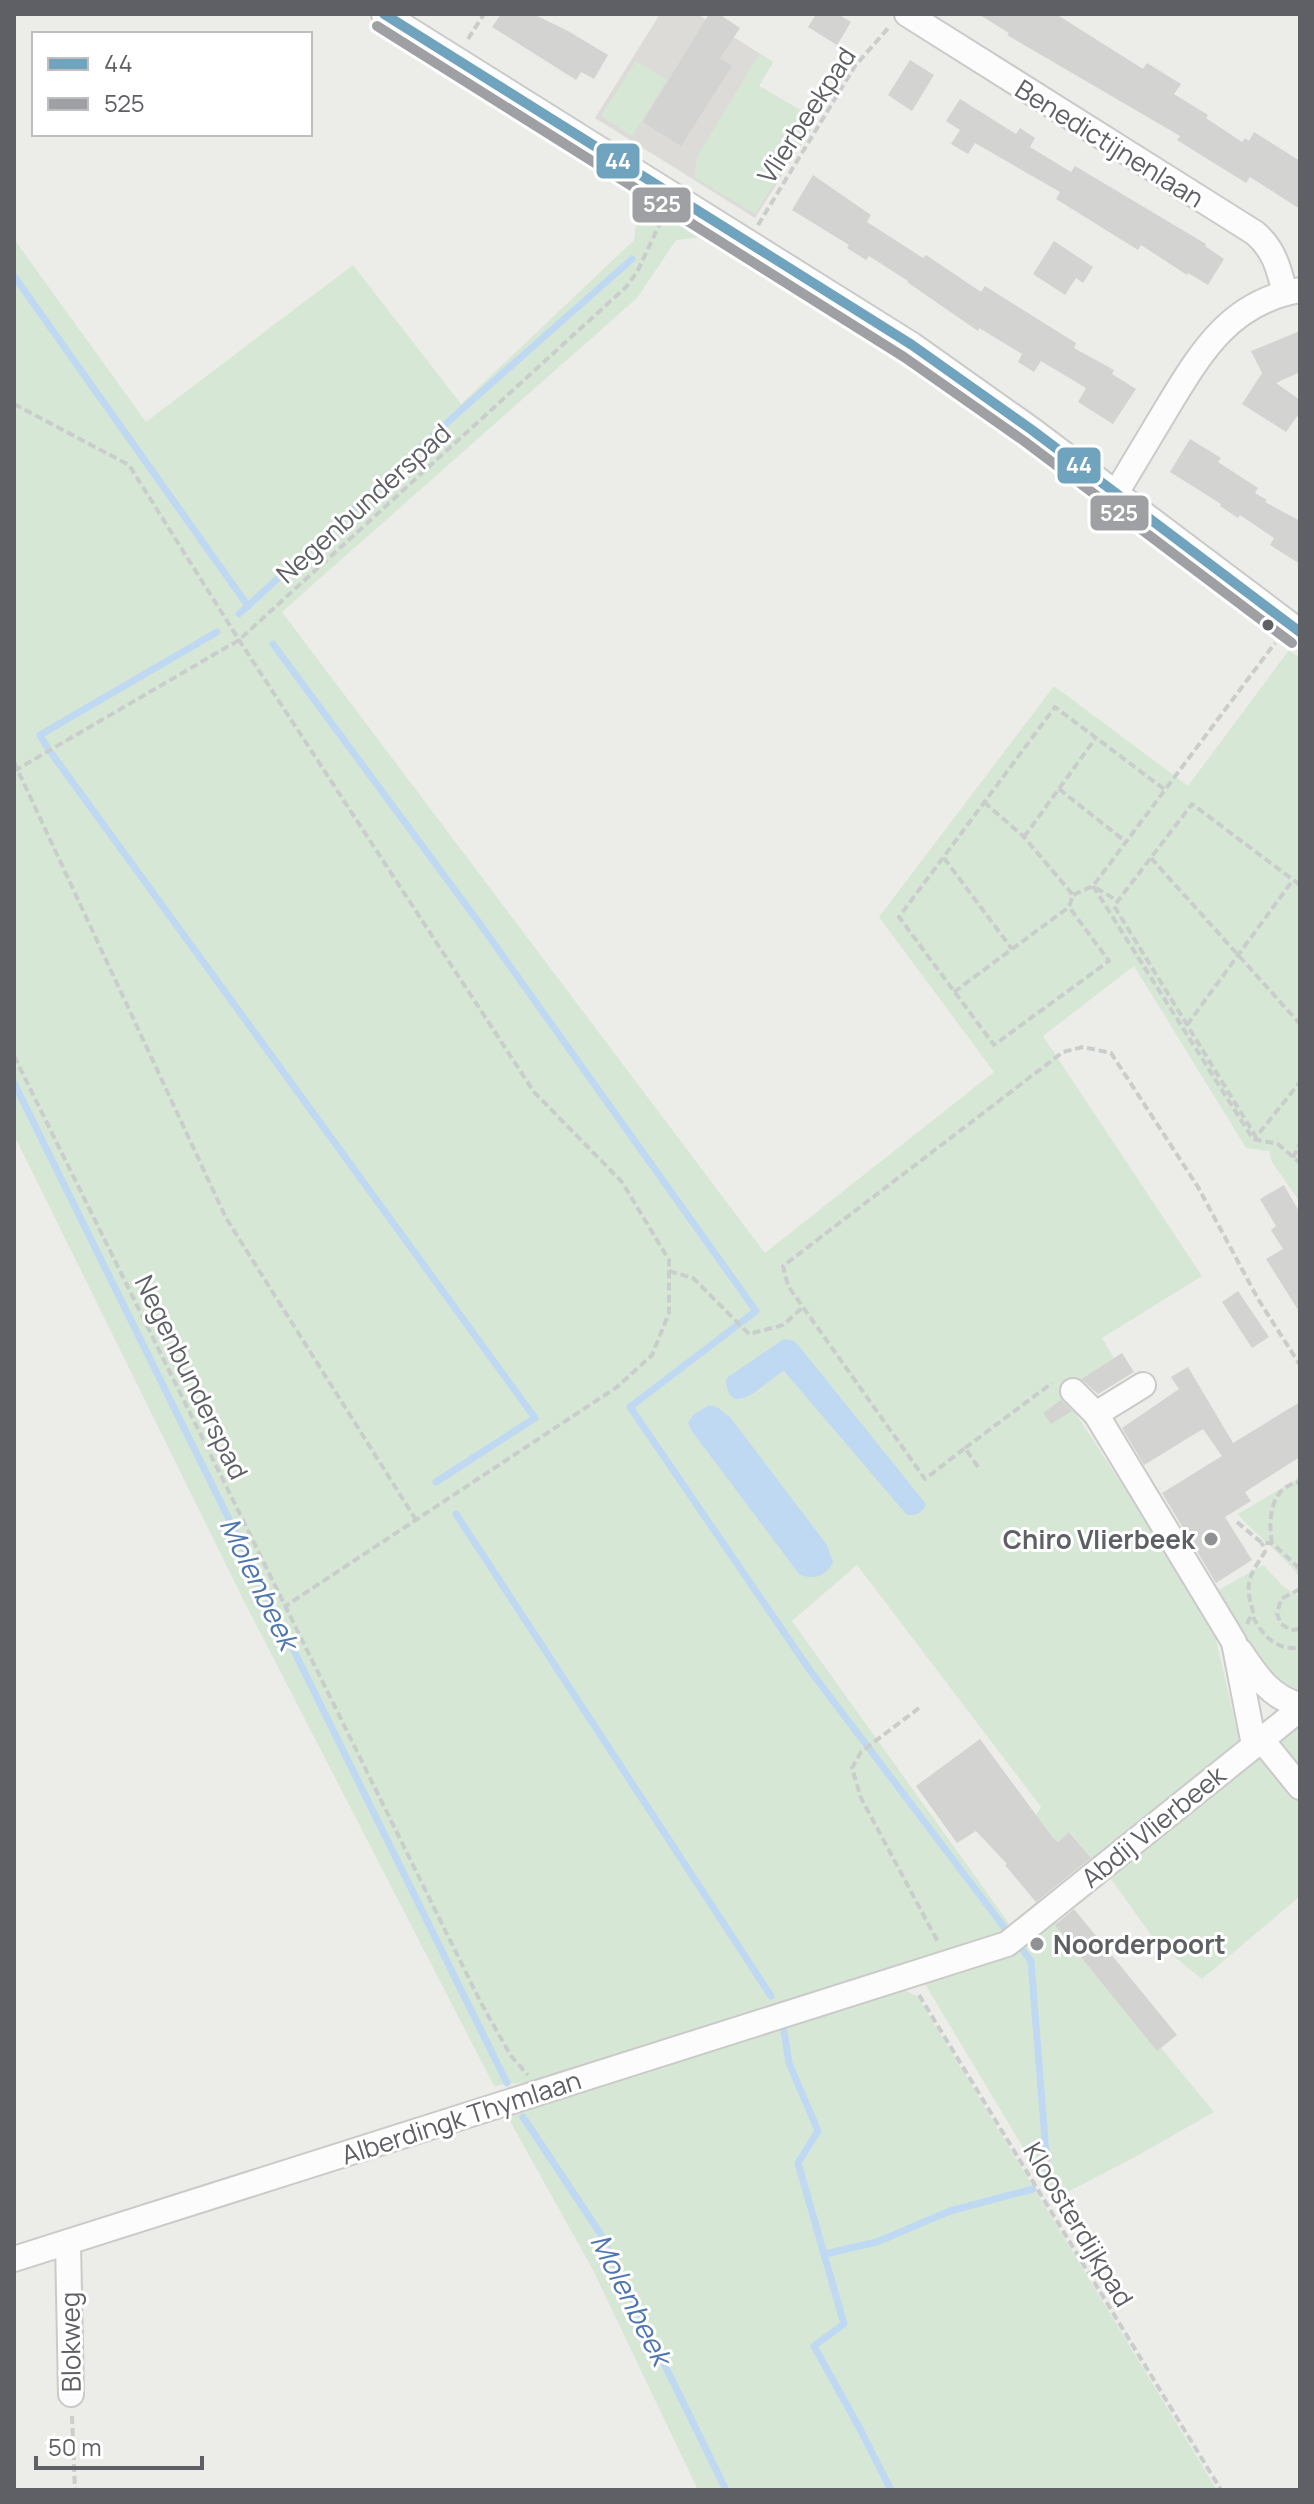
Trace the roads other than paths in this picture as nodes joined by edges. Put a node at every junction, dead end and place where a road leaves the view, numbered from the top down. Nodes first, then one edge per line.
1 (384, 14) edge
2 (900, 18) edge
3 (1293, 291) edge
4 (1116, 493) junction
5 (1295, 628) edge
6 (1143, 1385) dead end
7 (1073, 1391) road end
8 (1096, 1414) junction
9 (1234, 1642) junction
10 (1300, 1707) edge
11 (1258, 1742) junction
12 (1300, 1787) edge
13 (1007, 1944) joint
14 (68, 2242) junction
15 (14, 2259) edge
16 (71, 2394) road end

1 - 4 street
2 - 3 street, Benedictijnenlaan
3 - 4 street
4 - 5 street
6 - 8 street
7 - 8 street
8 - 9 street
9 - 10 street
9 - 11 street
10 - 11 street, Abdij Vlierbeek
11 - 12 street
11 - 13 street, Abdij Vlierbeek
13 - 14 street, Alberdingk Thymlaan
14 - 15 street, Alberdingk Thymlaan
14 - 16 street, Blokweg

